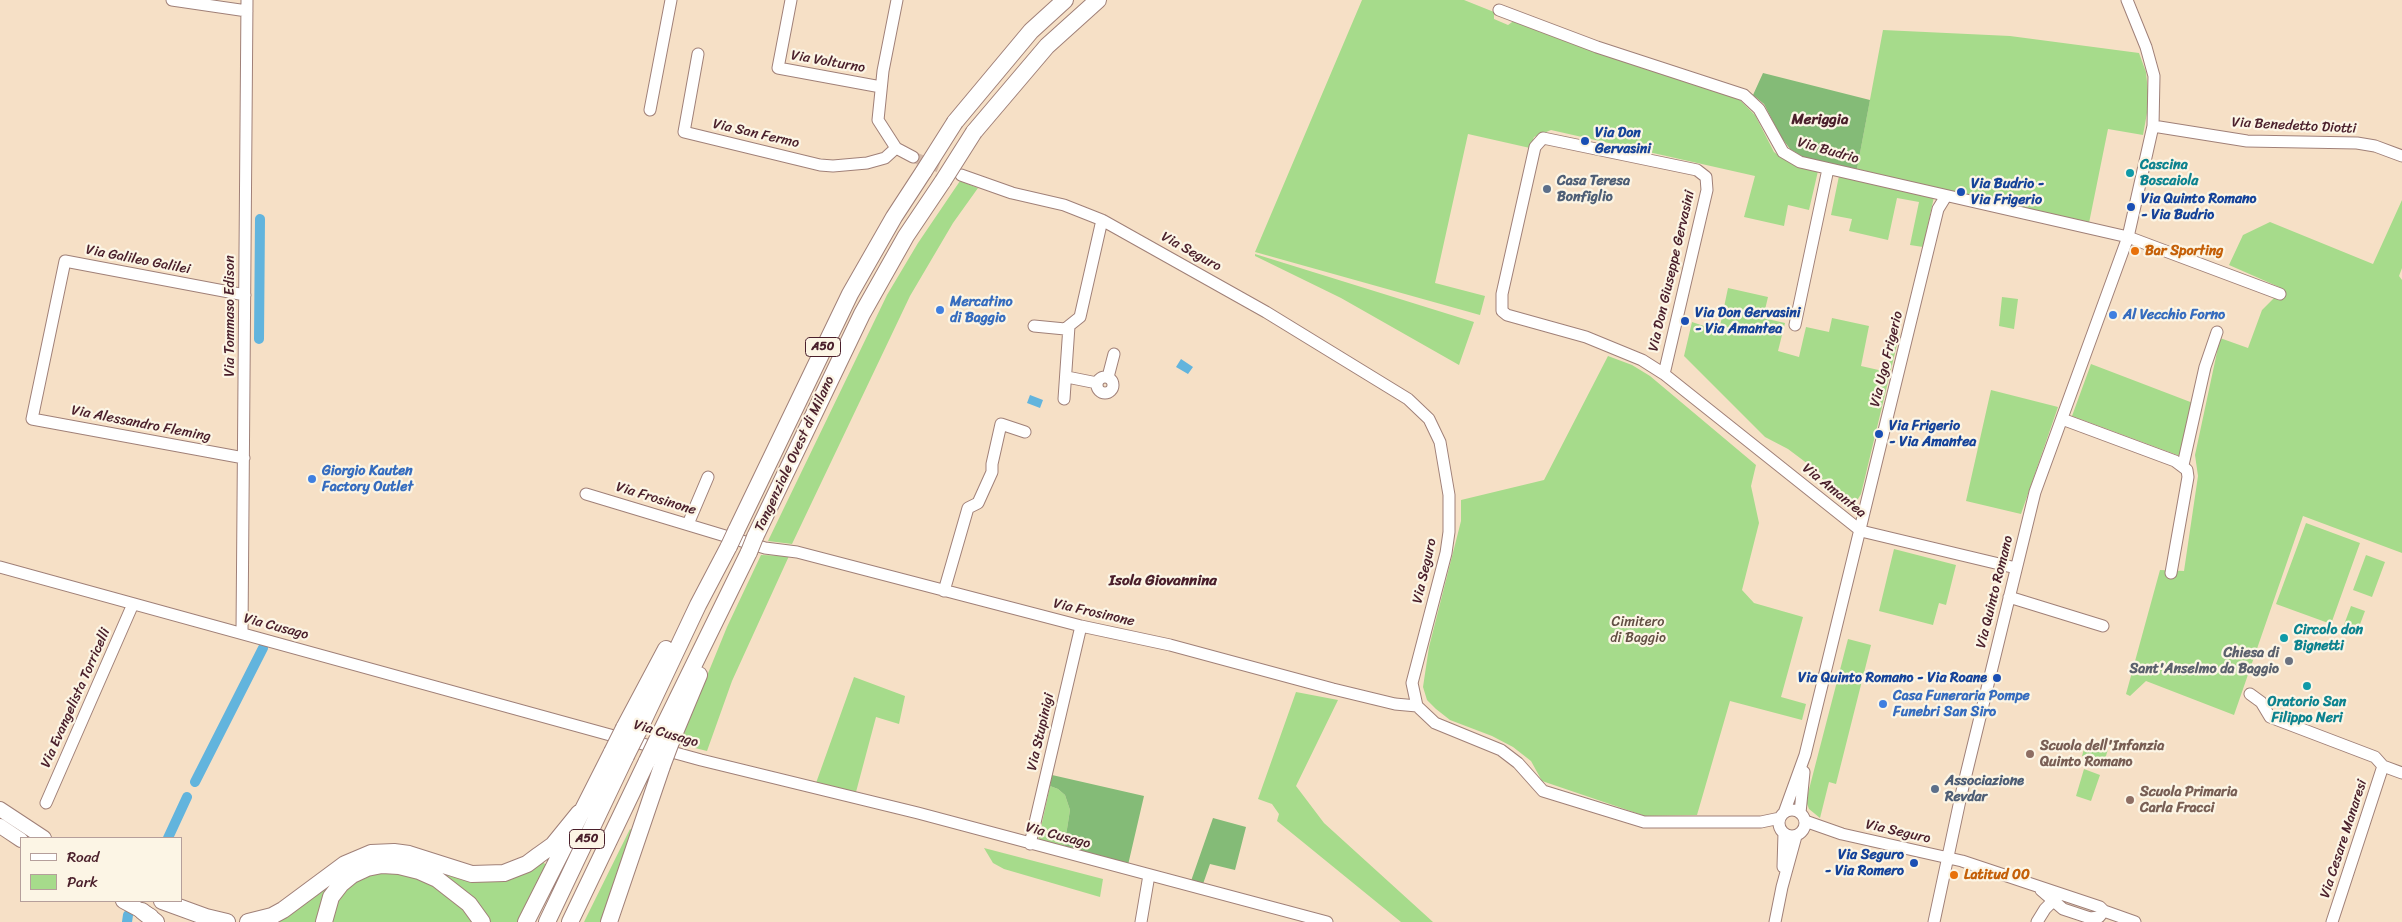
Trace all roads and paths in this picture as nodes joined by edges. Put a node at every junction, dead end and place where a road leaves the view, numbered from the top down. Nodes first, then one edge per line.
1 (172, 0) edge
2 (671, 0) edge
3 (791, 0) edge
4 (897, 0) edge
5 (1065, 0) edge
6 (1098, 0) edge
7 (2127, 0) edge
8 (247, 6) edge
9 (1499, 10) dead end
10 (698, 54) dead end
11 (880, 86) junction
12 (650, 110) dead end
13 (2153, 126) junction
14 (896, 148) junction
15 (914, 156) tunnel mouth
16 (2402, 156) edge
17 (1828, 169) junction
18 (961, 175) tunnel mouth
19 (1946, 196) junction
20 (1102, 220) junction
21 (2128, 237) junction
22 (2280, 294) dead end
23 (245, 295) junction
24 (1795, 325) dead end
25 (1034, 326) dead end
26 (1069, 326) junction
27 (2217, 332) dead end
28 (1114, 354) dead end
29 (1664, 374) junction
30 (1067, 376) junction
31 (1064, 399) dead end
32 (32, 419) joint
33 (2062, 419) junction
34 (1025, 432) dead end
35 (244, 458) junction
36 (2183, 465) junction
37 (708, 478) dead end
38 (586, 494) dead end
39 (688, 524) junction
40 (1861, 531) junction
41 (728, 537) junction
42 (756, 546) junction
43 (0, 567) edge
44 (2016, 568) junction
45 (2171, 573) dead end
46 (944, 591) junction
47 (2009, 597) junction
48 (133, 604) junction
49 (1081, 626) junction
50 (2103, 626) dead end
51 (242, 633) junction
52 (2250, 694) dead end
53 (1417, 706) junction
54 (619, 754) junction
55 (1805, 755) junction
56 (655, 764) junction
57 (2383, 766) junction
58 (2402, 773) edge
59 (46, 803) dead end
60 (0, 810) edge
61 (579, 814) junction
62 (1782, 815) junction
63 (1761, 822) junction
64 (1801, 825) junction
65 (0, 826) edge
66 (1783, 833) junction
67 (42, 837) edge
68 (20, 839) edge
69 (1030, 844) junction
70 (1948, 858) junction
71 (1148, 876) junction
72 (1782, 886) junction
73 (2036, 886) junction
74 (2065, 894) junction
75 (2054, 900) junction
76 (125, 902) edge
77 (160, 902) edge
78 (165, 902) edge
79 (2104, 911) junction
80 (142, 912) junction
81 (156, 922) edge
82 (161, 922) edge
83 (199, 922) edge
84 (227, 922) edge
85 (248, 922) edge
86 (324, 922) edge
87 (482, 922) edge
88 (526, 922) edge
89 (547, 922) edge
90 (570, 922) edge
91 (609, 922) edge
92 (1141, 922) edge
93 (1327, 922) edge
94 (1775, 922) edge
95 (1934, 922) edge
96 (2037, 922) edge
97 (2135, 922) edge
98 (2332, 922) edge

1 - 8 street
2 - 12 street
3 - 11 street, Via Volturno
4 - 11 street
5 - 41 highway, Tangenziale Ovest di Milano / A50, bridge
6 - 42 highway, Tangenziale Ovest di Milano / A50, bridge
7 - 13 street, Via Quinto Romano
8 - 23 street, Via Tommaso Edison
9 - 17 street, Via Budrio
10 - 14 street, Via San Fermo
11 - 14 street
13 - 16 street, Via Benedetto Diotti
13 - 21 street, Via Quinto Romano
14 - 15 street
17 - 19 street, Via Budrio
17 - 24 street
18 - 20 street, Via Seguro
19 - 21 street, Via Budrio
19 - 40 street, Via Ugo Frigerio
20 - 26 street
20 - 53 street, Via Seguro
21 - 22 street
21 - 33 street, Via Quinto Romano
23 - 32 street, Via Galileo Galilei
23 - 35 street, Via Tommaso Edison
25 - 26 street
26 - 30 street
27 - 36 street
28 - 30 street
29 - 29 street, Via Don Giuseppe Gervasini
29 - 40 street, Via Amantea
30 - 31 street
32 - 35 street, Via Alessandro Fleming
33 - 36 street
33 - 44 street, Via Quinto Romano
34 - 46 street
35 - 51 street, Via Tommaso Edison
36 - 45 street
37 - 39 street
38 - 39 street, Via Frosinone
39 - 41 street, Via Frosinone
40 - 44 street, Via Amantea
40 - 55 street, Via Ugo Frigerio
41 - 42 street, Via Frosinone
41 - 54 highway, Tangenziale Ovest di Milano / A50, bridge
42 - 46 street, Via Frosinone
42 - 56 highway, Tangenziale Ovest di Milano / A50, bridge
43 - 48 street, Via Cusago
44 - 47 street, Via Quinto Romano
46 - 49 street, Via Frosinone
47 - 50 street
47 - 70 street, Via Quinto Romano
48 - 51 street, Via Cusago
48 - 59 street, Via Evangelista Torricelli
49 - 53 street, Via Frosinone
49 - 69 street, Via Stupinigi
51 - 69 street, Via Cusago
52 - 57 street
53 - 63 street
54 - 61 highway
54 - 89 highway, Tangenziale Ovest di Milano / A50
55 - 62 street
55 - 64 street
56 - 90 highway, Tangenziale Ovest di Milano / A50
56 - 91 highway
57 - 58 street
57 - 98 street, Via Cesare Manaresi
60 - 67 main road
61 - 85 highway
61 - 88 highway
62 - 63 street
62 - 64 street
62 - 66 street
63 - 66 street
64 - 66 street
64 - 70 street, Via Seguro
64 - 72 street
65 - 68 main road
66 - 72 street
69 - 71 street, Via Cusago
70 - 73 street, Via Seguro
70 - 95 street, Via Quinto Romano
71 - 92 street
71 - 93 street, Via Cusago
72 - 94 street
73 - 74 street, Via Seguro
73 - 75 street
74 - 75 street
74 - 79 street, Via Seguro
75 - 79 street
75 - 96 street
76 - 80 main road
77 - 83 main road
78 - 84 highway
79 - 97 street, Via Seguro
80 - 81 highway
80 - 82 main road
86 - 87 highway

